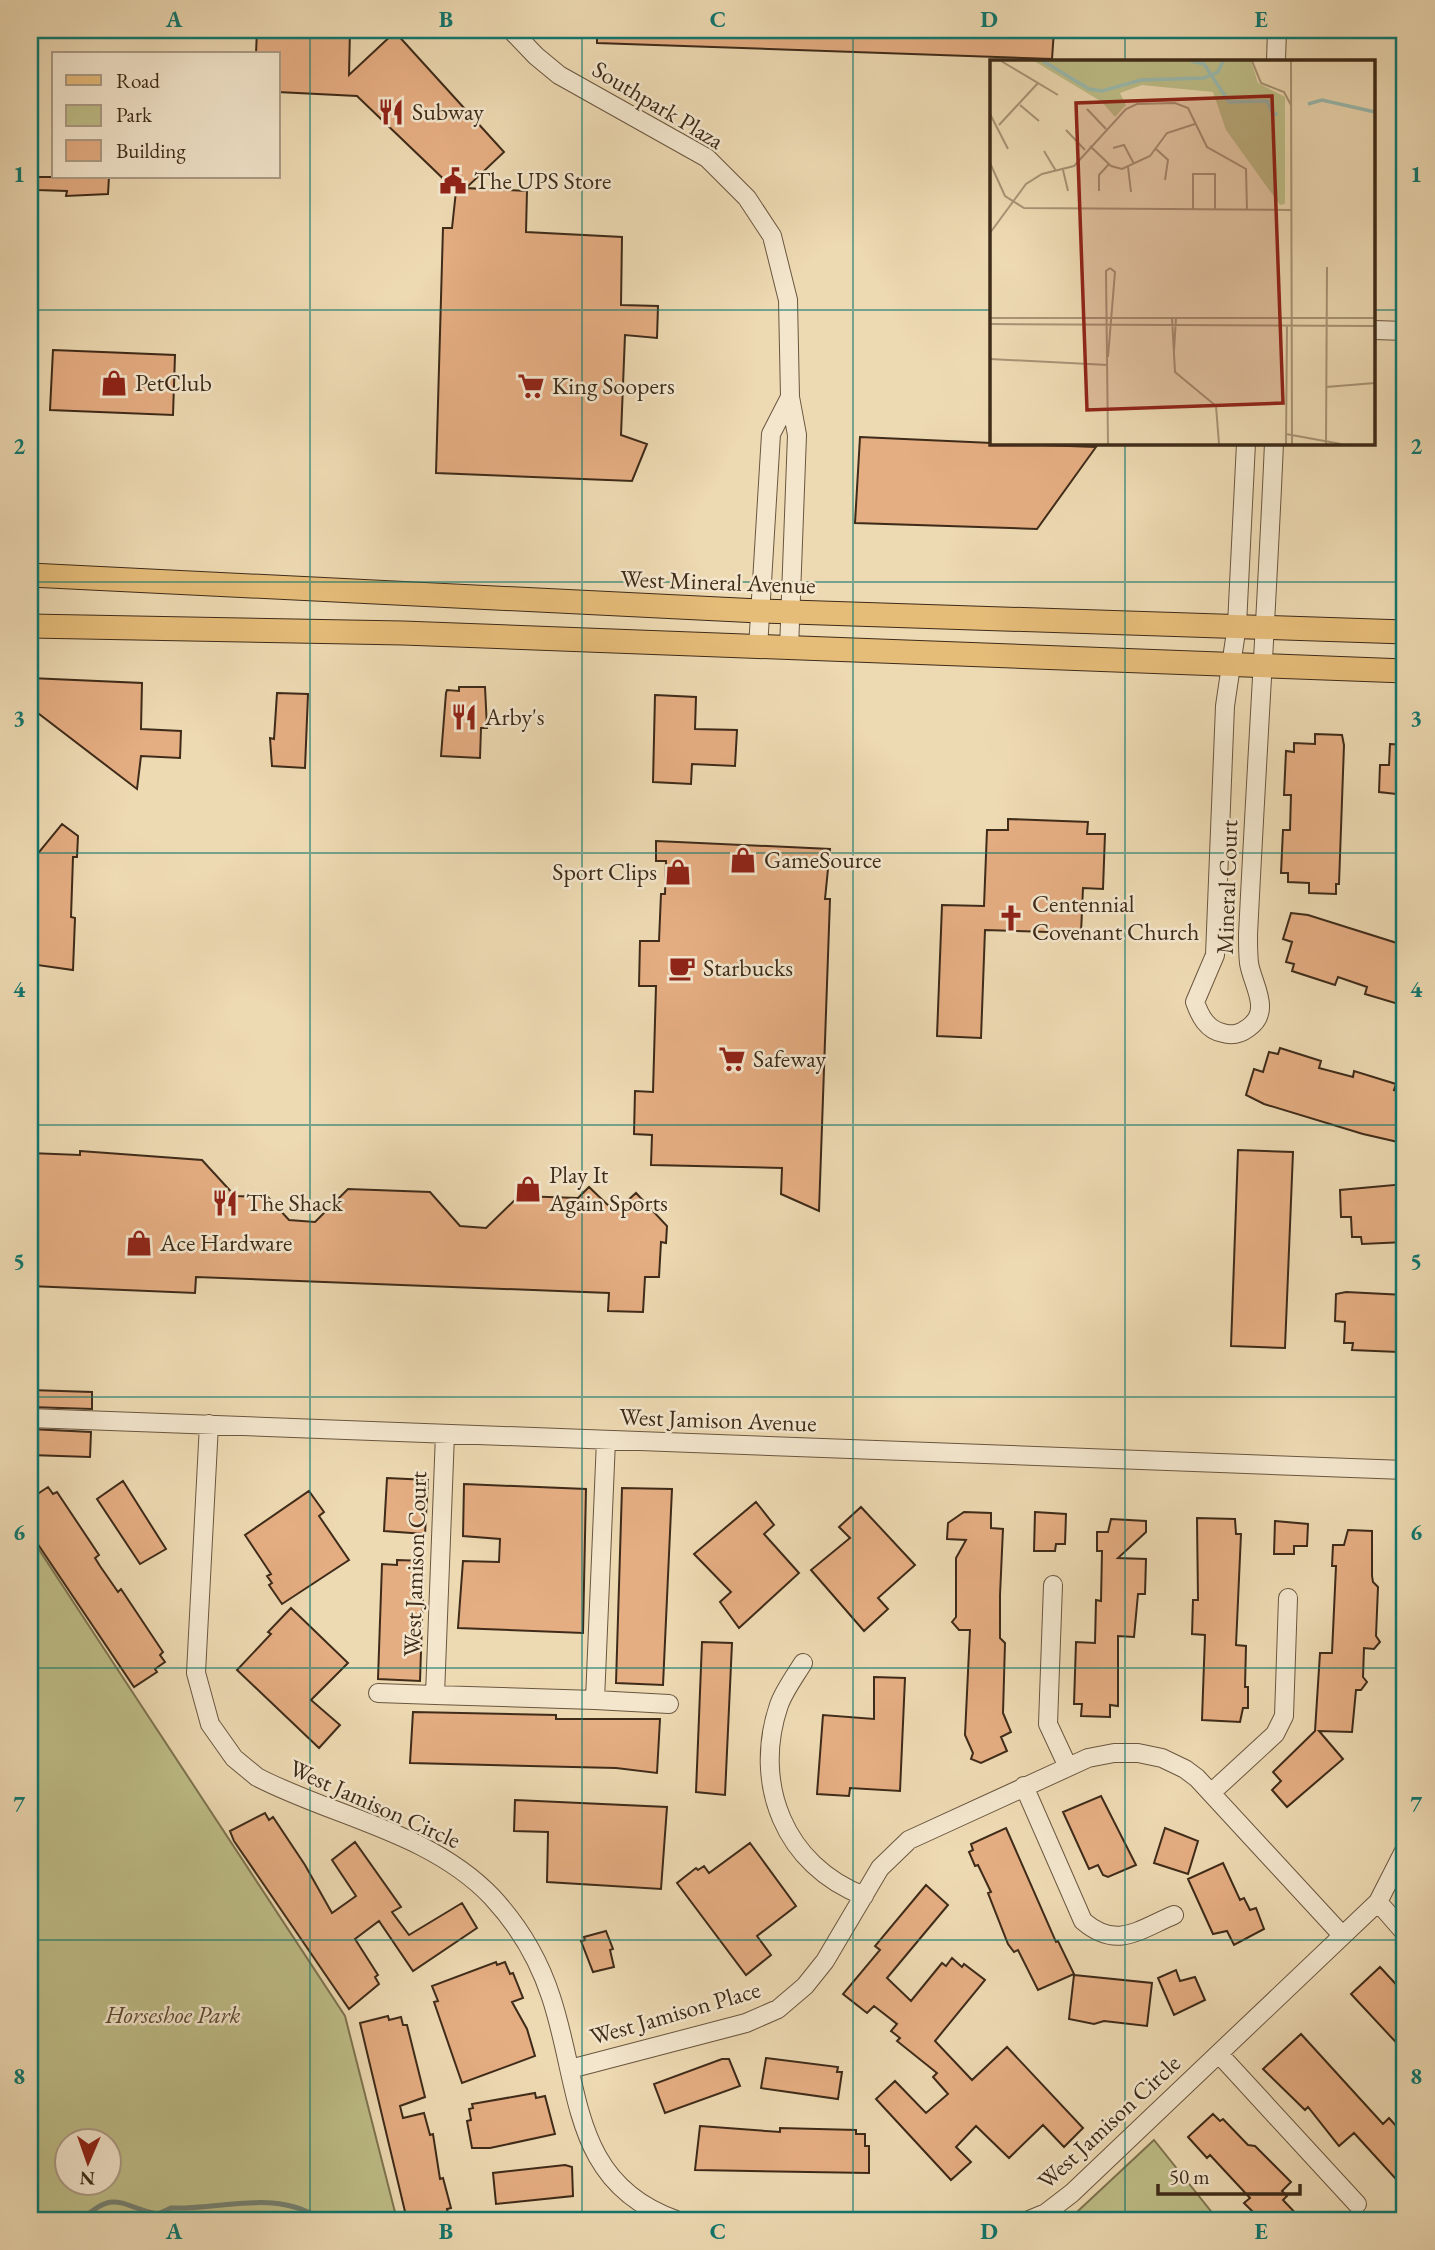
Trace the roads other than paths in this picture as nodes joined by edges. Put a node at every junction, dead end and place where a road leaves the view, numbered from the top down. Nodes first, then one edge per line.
1 (511, 30) edge
2 (1277, 30) edge
3 (1276, 60) edge
4 (1376, 330) edge
5 (1405, 331) edge
6 (790, 397) junction
7 (1246, 444) edge
8 (1274, 444) edge
9 (30, 559) edge
10 (30, 575) edge
11 (76, 577) junction
12 (759, 611) junction
13 (789, 612) junction
14 (1237, 625) junction
15 (30, 626) edge
16 (1267, 626) junction
17 (1405, 632) edge
18 (758, 648) junction
19 (789, 649) junction
20 (1231, 665) junction
21 (1263, 666) junction
22 (1405, 671) edge
23 (30, 1418) edge
24 (209, 1424) junction
25 (445, 1434) junction
26 (606, 1440) junction
27 (1405, 1470) edge
28 (1053, 1585) dead end
29 (1288, 1598) dead end
30 (803, 1663) dead end
31 (378, 1693) dead end
32 (435, 1695) junction
33 (595, 1700) junction
34 (669, 1704) dead end
35 (1068, 1767) junction
36 (1024, 1786) junction
37 (1211, 1793) junction
38 (1405, 1849) edge
39 (864, 1896) junction
40 (1378, 1902) junction
41 (1174, 1915) dead end
42 (1405, 1933) edge
43 (1342, 1935) junction
44 (1219, 2054) junction
45 (570, 2069) junction
46 (1357, 2204) dead end
47 (676, 2220) edge
48 (1029, 2220) edge

1 - 6 street, Southpark Plaza
2 - 3 street
4 - 5 street
6 - 12 street, Southpark Plaza
6 - 13 street, Southpark Plaza
7 - 14 street, Mineral Court
8 - 16 street
9 - 11 main road
10 - 11 main road, West Mineral Avenue
11 - 12 main road, West Mineral Avenue
12 - 13 main road, West Mineral Avenue
12 - 18 street, Southpark Plaza
13 - 14 main road, West Mineral Avenue
13 - 19 street, Southpark Plaza
14 - 16 main road, West Mineral Avenue
14 - 20 street, Mineral Court
15 - 18 main road
16 - 17 main road, West Mineral Avenue
16 - 21 street
18 - 19 main road
19 - 20 main road
20 - 21 main road
20 - 21 street, Mineral Court
21 - 22 main road
23 - 24 street, West Jamison Avenue
24 - 25 street, West Jamison Avenue
24 - 45 street, West Jamison Circle
25 - 26 street, West Jamison Avenue
25 - 32 street, West Jamison Court
26 - 27 street, West Jamison Avenue
26 - 33 street
28 - 35 street
29 - 37 street
30 - 39 street
31 - 32 street
32 - 33 street
33 - 34 street
35 - 36 street, West Jamison Place
35 - 37 street, West Jamison Place
36 - 39 street, West Jamison Place
36 - 41 street
37 - 43 street, West Jamison Place
38 - 40 street, West Jamison Circle
39 - 45 street, West Jamison Place
40 - 42 street
40 - 43 street, West Jamison Circle
43 - 44 street, West Jamison Circle
44 - 46 street, West Jamison Circle
44 - 48 street, West Jamison Circle
45 - 47 street, West Jamison Circle

